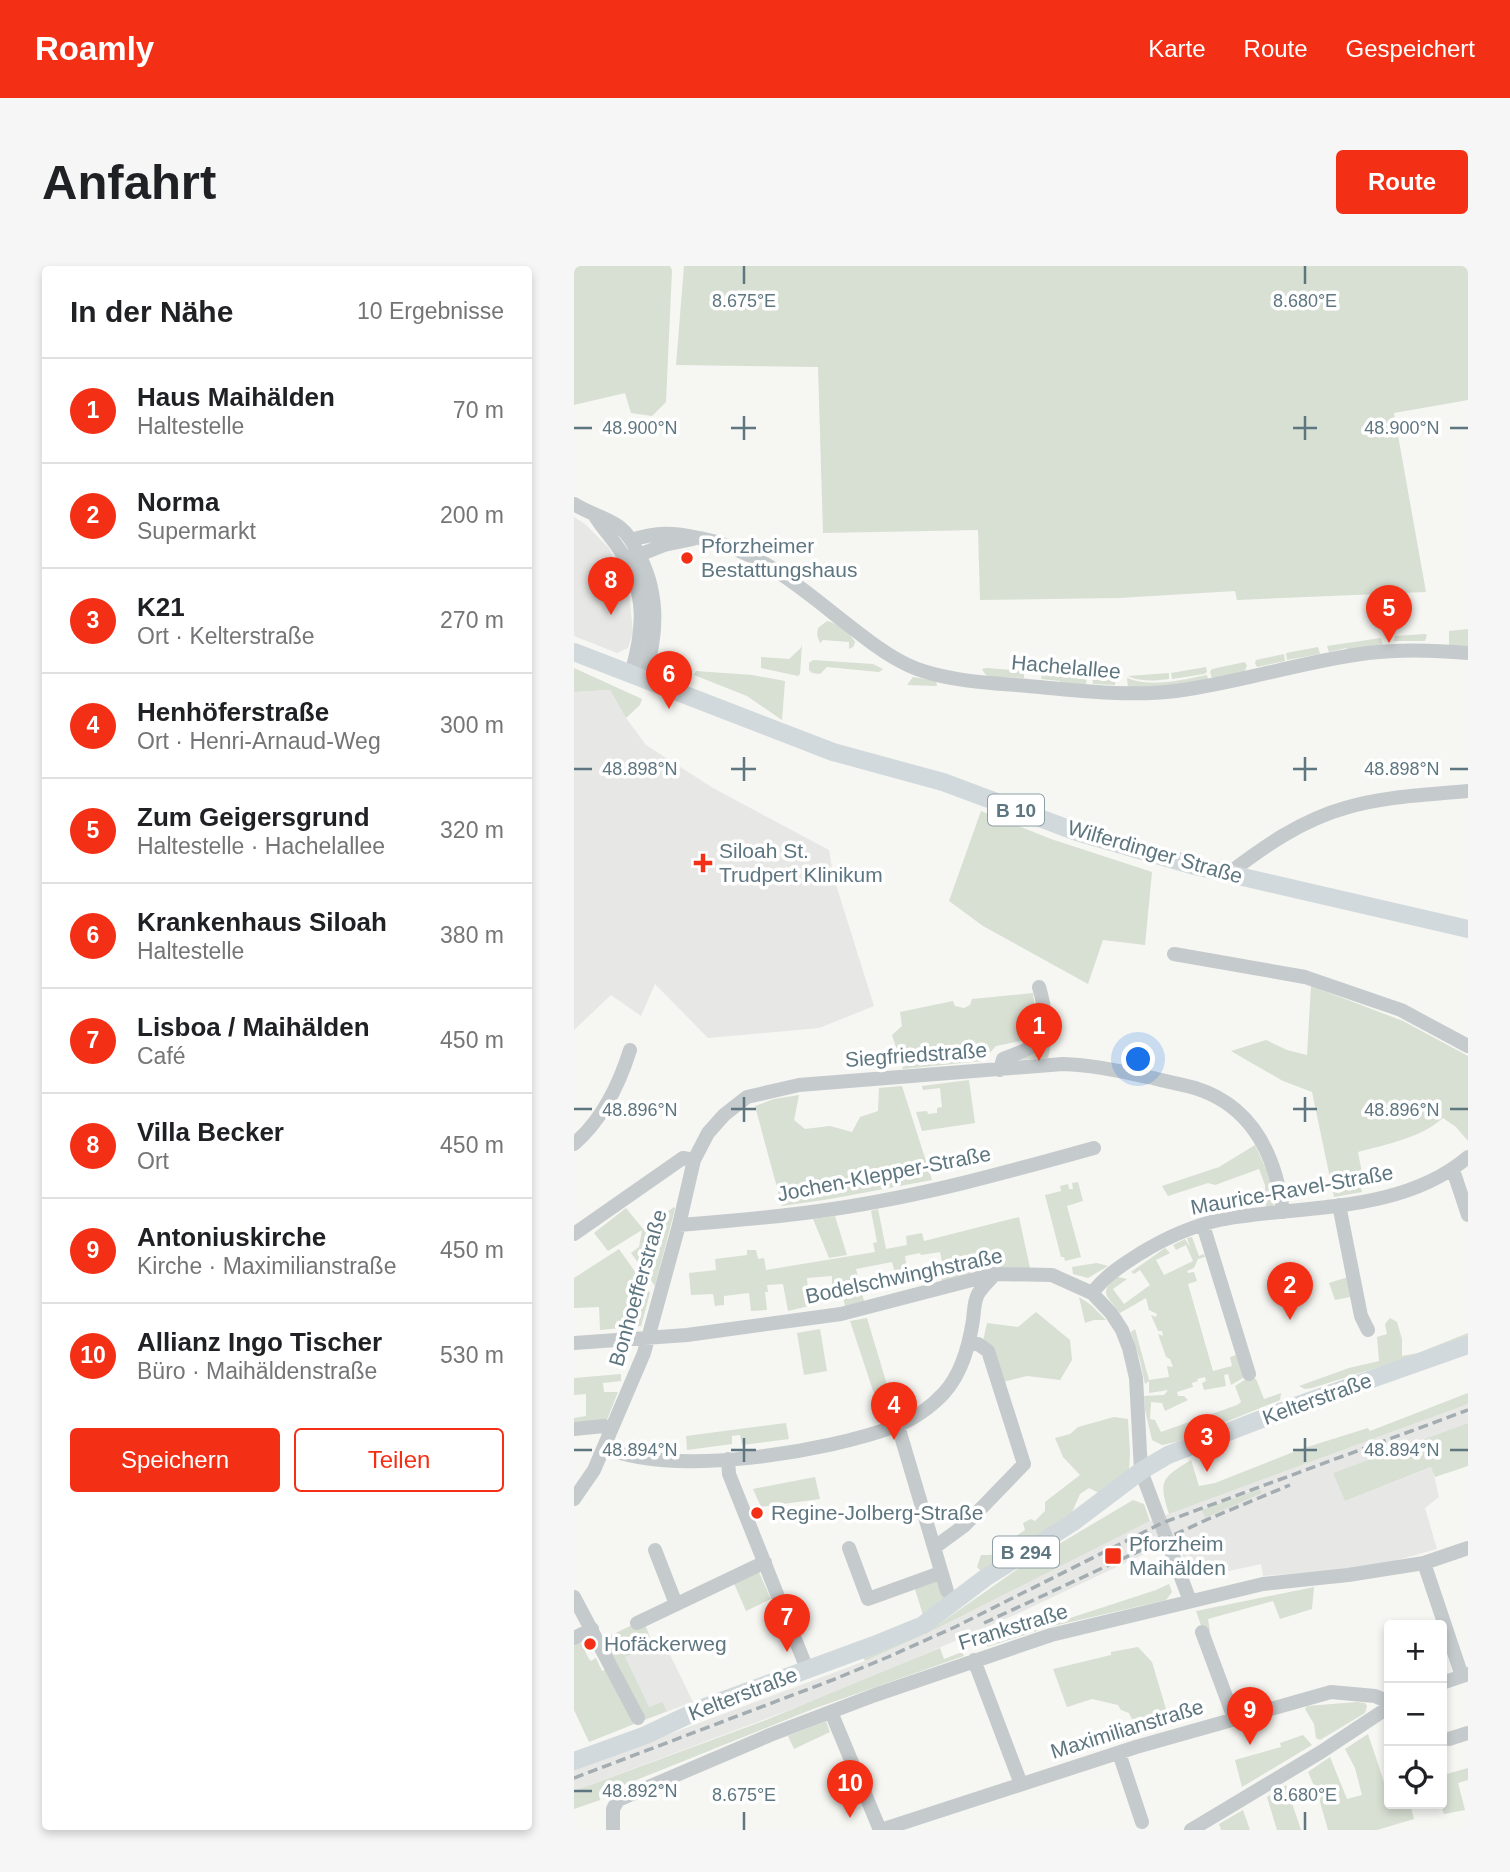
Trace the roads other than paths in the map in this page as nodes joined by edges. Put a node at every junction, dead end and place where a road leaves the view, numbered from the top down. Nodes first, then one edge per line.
1 (574, 504) edge
2 (595, 516) junction
3 (698, 538) junction
4 (631, 540) junction
5 (621, 552) junction
6 (639, 555) junction
7 (574, 652) edge
8 (1468, 653) edge
9 (637, 677) junction
10 (1468, 791) edge
11 (1228, 874) junction
12 (1468, 929) edge
13 (1174, 954) dead end
14 (1038, 987) dead end
15 (1468, 1046) edge
16 (630, 1050) dead end
17 (1000, 1070) junction
18 (574, 1144) edge
19 (1094, 1148) dead end
20 (1468, 1157) edge
21 (694, 1160) junction
22 (1453, 1170) junction
23 (1339, 1205) junction
24 (1283, 1212) junction
25 (1468, 1215) edge
26 (679, 1225) junction
27 (1203, 1225) junction
28 (574, 1234) edge
29 (995, 1274) junction
30 (1092, 1293) junction
31 (1368, 1330) dead end
32 (649, 1337) junction
33 (574, 1343) edge
34 (969, 1343) junction
35 (1468, 1345) edge
36 (1249, 1374) dead end
37 (898, 1426) junction
38 (574, 1429) edge
39 (611, 1429) junction
40 (604, 1447) junction
41 (728, 1459) junction
42 (1141, 1471) junction
43 (574, 1499) edge
44 (935, 1547) junction
45 (849, 1548) dead end
46 (1468, 1548) edge
47 (655, 1550) dead end
48 (765, 1562) junction
49 (1424, 1563) junction
50 (940, 1573) junction
51 (947, 1591) dead end
52 (574, 1597) edge
53 (1190, 1601) junction
54 (676, 1604) junction
55 (637, 1623) dead end
56 (592, 1629) junction
57 (1202, 1632) dead end
58 (574, 1638) edge
59 (974, 1660) junction
60 (807, 1669) junction
61 (1465, 1675) edge
62 (1447, 1681) edge
63 (1384, 1702) edge
64 (1384, 1708) edge
65 (831, 1712) junction
66 (638, 1718) dead end
67 (1234, 1718) junction
68 (1468, 1733) edge
69 (1449, 1739) dead end
70 (1119, 1753) junction
71 (574, 1761) edge
72 (1021, 1784) junction
73 (1142, 1822) dead end
74 (613, 1830) edge
75 (880, 1830) edge
76 (1191, 1830) edge

1 - 2 street
2 - 4 street
2 - 5 street
3 - 4 street, Hachelallee
3 - 6 street, Hachelallee
3 - 8 street, Hachelallee
4 - 5 street
4 - 6 street
5 - 6 street
5 - 9 street
6 - 9 street
7 - 9 main road, Wilferdinger Straße / B 10
9 - 11 main road, Wilferdinger Straße / B 10
10 - 11 street
11 - 12 main road, Wilferdinger Straße / B 10
13 - 15 street
14 - 17 street
16 - 18 street
17 - 21 street, Siegfriedstraße
17 - 24 street, Siegfriedstraße
19 - 26 street, Jochen-Klepper-Straße
20 - 22 street, Maurice-Ravel-Straße
21 - 26 street, Bonhoefferstraße
21 - 28 street
22 - 23 street, Maurice-Ravel-Straße
22 - 25 street
23 - 24 street, Maurice-Ravel-Straße
23 - 31 street
24 - 27 street, Maurice-Ravel-Straße
26 - 32 street, Bonhoefferstraße
27 - 30 street, Maurice-Ravel-Straße
27 - 36 street
29 - 30 street, Bodelschwinghstraße
29 - 32 street, Bodelschwinghstraße
29 - 34 street
30 - 42 street, Bodelschwinghstraße
32 - 33 street, Bodelschwinghstraße
32 - 39 street, Bonhoefferstraße
34 - 37 street
34 - 44 street
35 - 42 main road, Kelterstraße / B 294
37 - 41 street
37 - 44 street
38 - 39 street
39 - 40 street, Bonhoefferstraße
40 - 41 street
40 - 43 street, Bonhoefferstraße
41 - 48 street
42 - 53 street, Bodelschwinghstraße
42 - 60 main road, Kelterstraße / B 294
44 - 50 street
45 - 50 street
46 - 49 street, Frankstraße
47 - 54 street
48 - 54 street
48 - 60 street
49 - 53 street, Frankstraße
49 - 61 street
50 - 51 street
52 - 56 street
53 - 59 street, Frankstraße
54 - 55 street
56 - 58 street
56 - 66 street
57 - 67 street
59 - 65 street, Frankstraße
59 - 72 street
60 - 71 main road, Kelterstraße / B 294
61 - 62 street
63 - 67 street, Maximilianstraße
64 - 76 street
65 - 74 street, Frankstraße
65 - 75 street
67 - 70 street, Maximilianstraße
68 - 69 street
70 - 72 street, Maximilianstraße
70 - 73 street
72 - 75 street, Maximilianstraße

